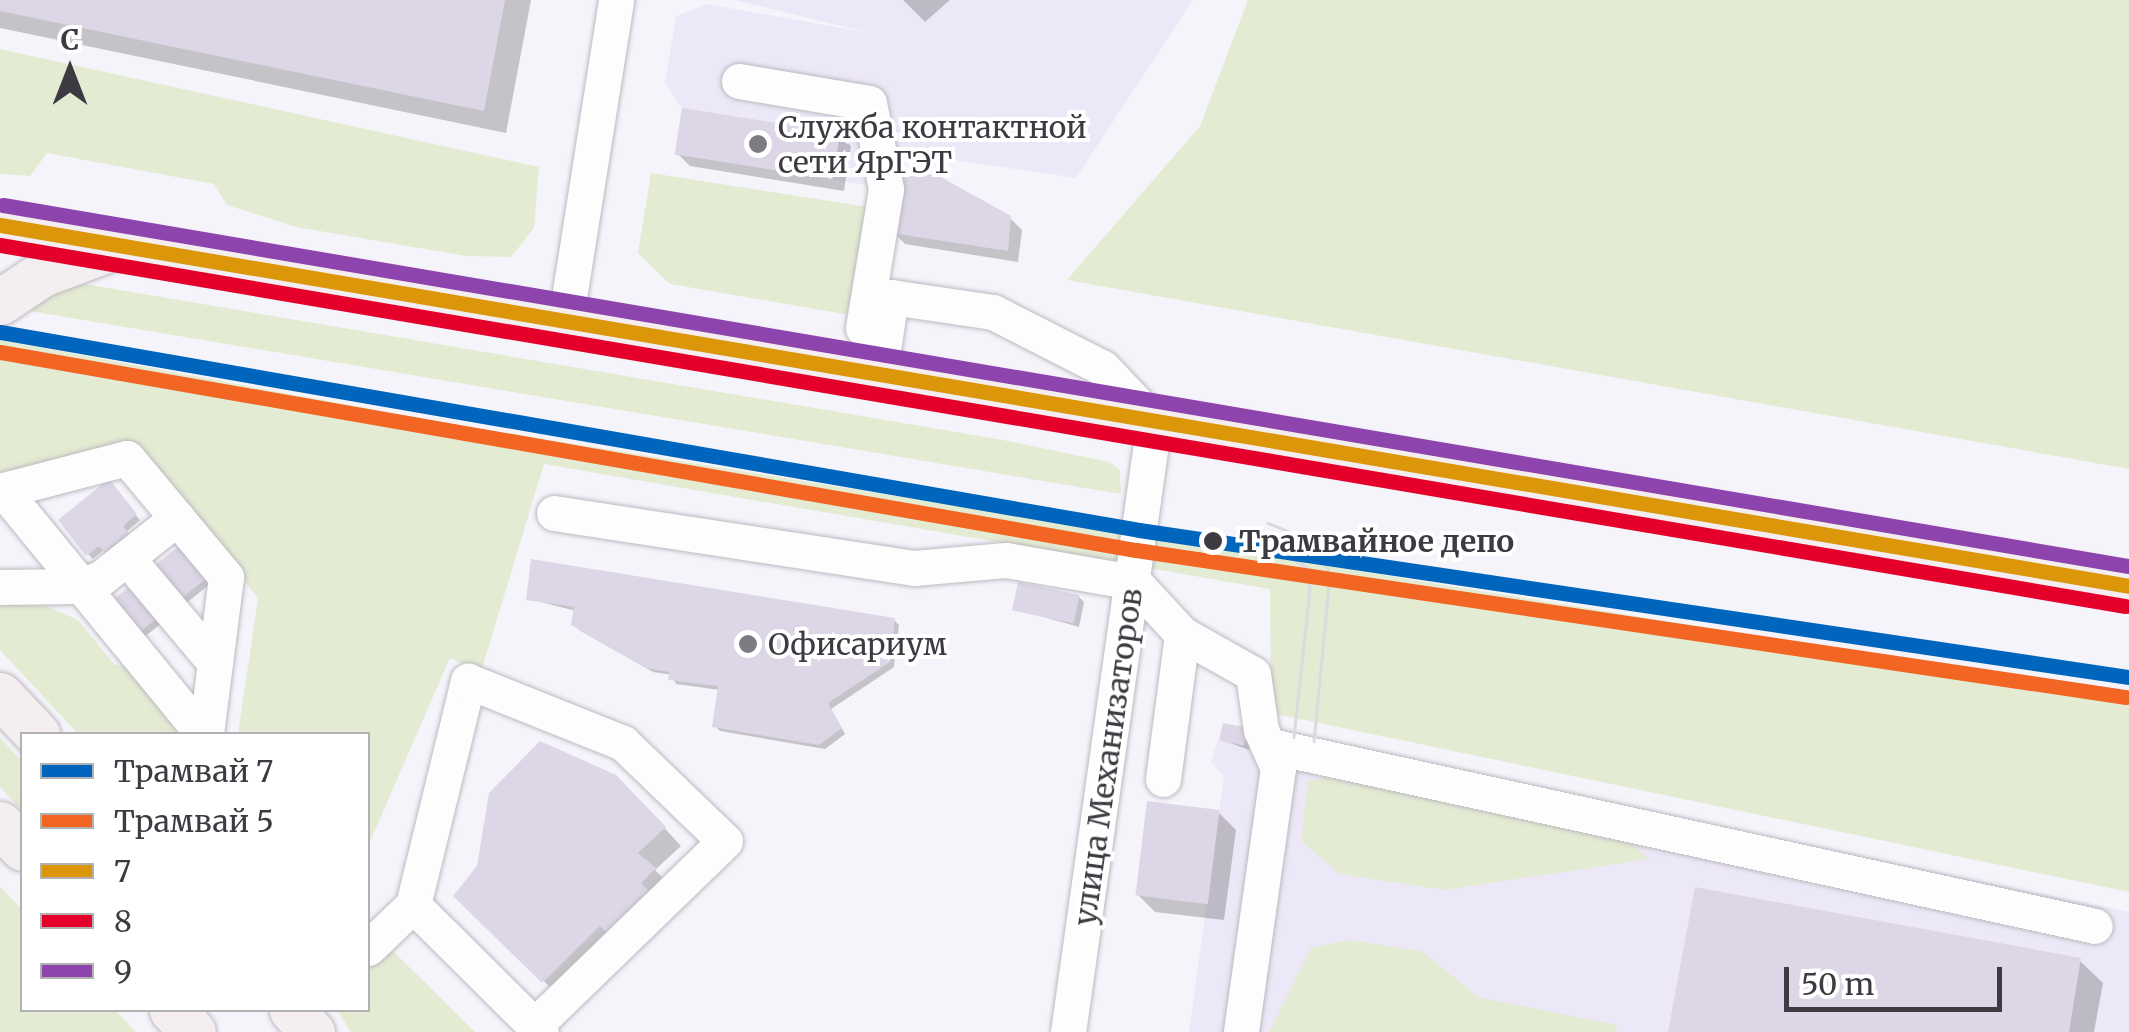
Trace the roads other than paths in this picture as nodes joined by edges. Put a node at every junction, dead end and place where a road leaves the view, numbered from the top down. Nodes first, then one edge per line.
1 (616, 0) edge
2 (739, 80) dead end
3 (0, 225) edge
4 (116, 246) junction
5 (0, 302) edge
6 (565, 324) junction
7 (867, 375) junction
8 (1154, 422) junction
9 (2, 490) edge
10 (554, 513) dead end
11 (177, 518) junction
12 (126, 558) junction
13 (1134, 582) junction
14 (78, 586) junction
15 (2129, 586) edge
16 (0, 587) edge
17 (1182, 634) junction
18 (215, 663) junction
19 (0, 695) edge
20 (35, 732) edge
21 (202, 732) edge
22 (204, 732) edge
23 (1270, 746) junction
24 (1163, 779) dead end
25 (0, 824) edge
26 (20, 846) edge
27 (413, 905) junction
28 (2095, 926) dead end
29 (370, 946) edge
30 (174, 1012) edge
31 (538, 1028) edge
32 (192, 1032) edge
33 (1068, 1032) edge
34 (1240, 1032) edge

1 - 6 street
2 - 7 street
3 - 4 main road
4 - 5 main road
4 - 6 main road
6 - 7 main road
7 - 8 main road
7 - 8 street
8 - 13 street, улица Механизаторов
8 - 15 main road
9 - 11 street
9 - 14 street
10 - 13 street
11 - 12 street
11 - 18 street
12 - 14 street
12 - 18 street
13 - 17 street
13 - 33 street, улица Механизаторов
14 - 16 street
14 - 21 street
17 - 23 street
17 - 24 street
18 - 22 street
19 - 20 main road
23 - 28 street
23 - 34 street
25 - 26 main road
27 - 29 street
27 - 31 street
27 - 31 street
30 - 32 main road

